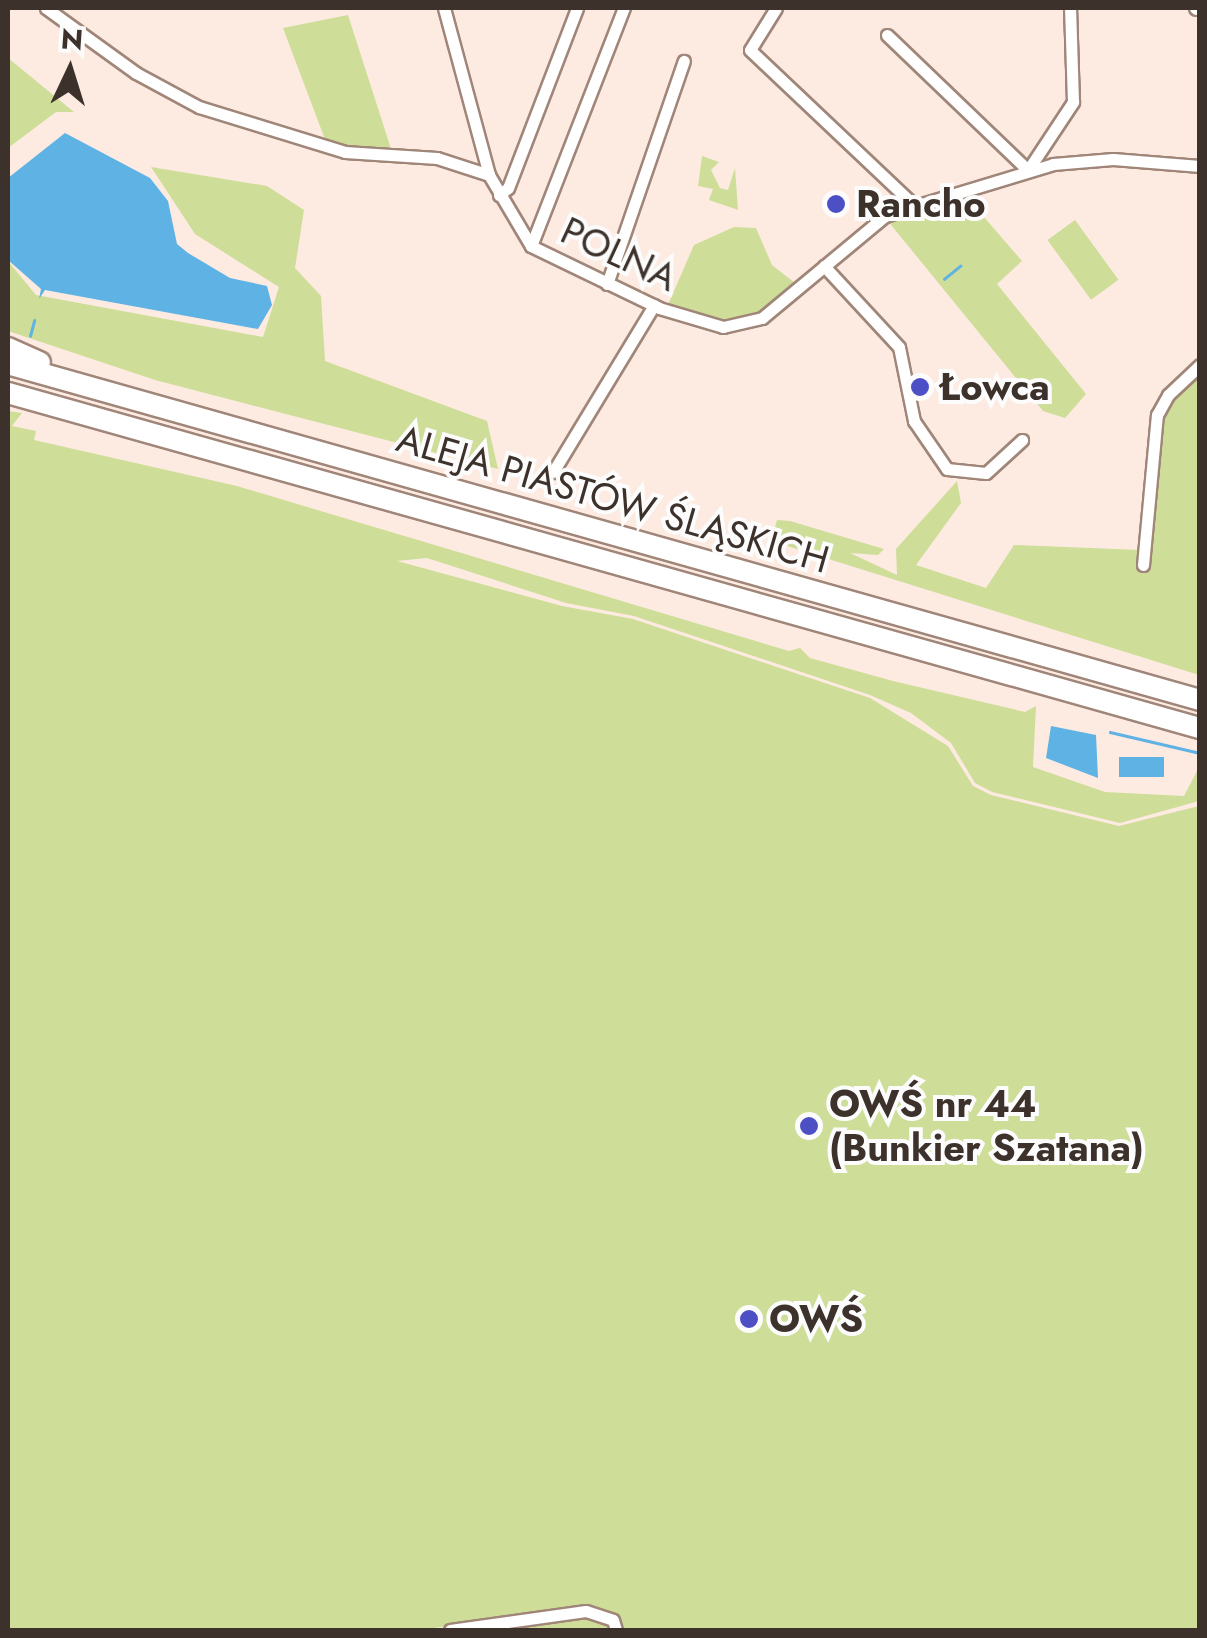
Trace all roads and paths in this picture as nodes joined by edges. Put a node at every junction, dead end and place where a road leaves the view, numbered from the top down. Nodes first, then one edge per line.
1 (46, 8) edge
2 (444, 8) edge
3 (577, 8) edge
4 (624, 8) edge
5 (776, 8) edge
6 (1070, 8) edge
7 (887, 35) dead end
8 (684, 61) dead end
9 (1200, 166) edge
10 (1028, 170) junction
11 (489, 175) junction
12 (499, 195) junction
13 (915, 206) junction
14 (531, 246) junction
15 (824, 266) junction
16 (607, 284) junction
17 (654, 306) junction
18 (8, 348) edge
19 (8, 364) edge
20 (1200, 365) edge
21 (106, 391) junction
22 (8, 392) edge
23 (8, 404) edge
24 (102, 419) junction
25 (1022, 440) dead end
26 (553, 472) dead end
27 (1143, 564) dead end
28 (1200, 700) edge
29 (1200, 728) edge
30 (614, 1625) edge
31 (450, 1630) edge

1 - 11 street
2 - 11 street, POLNA
3 - 12 street
4 - 14 street
5 - 13 street
6 - 10 street
7 - 10 street
8 - 16 street
9 - 10 street, POLNA
10 - 13 street, POLNA
11 - 12 street, POLNA
12 - 14 street, POLNA
13 - 15 street, POLNA
14 - 16 street, POLNA
15 - 17 street, POLNA
15 - 25 street
16 - 17 street, POLNA
17 - 26 street
18 - 21 highway
19 - 21 highway, ALEJA PIASTÓW ŚLĄSKICH
20 - 27 street
21 - 28 highway, ALEJA PIASTÓW ŚLĄSKICH
22 - 24 highway, ALEJA PIASTÓW ŚLĄSKICH
23 - 24 highway
24 - 29 highway, ALEJA PIASTÓW ŚLĄSKICH
30 - 31 street

